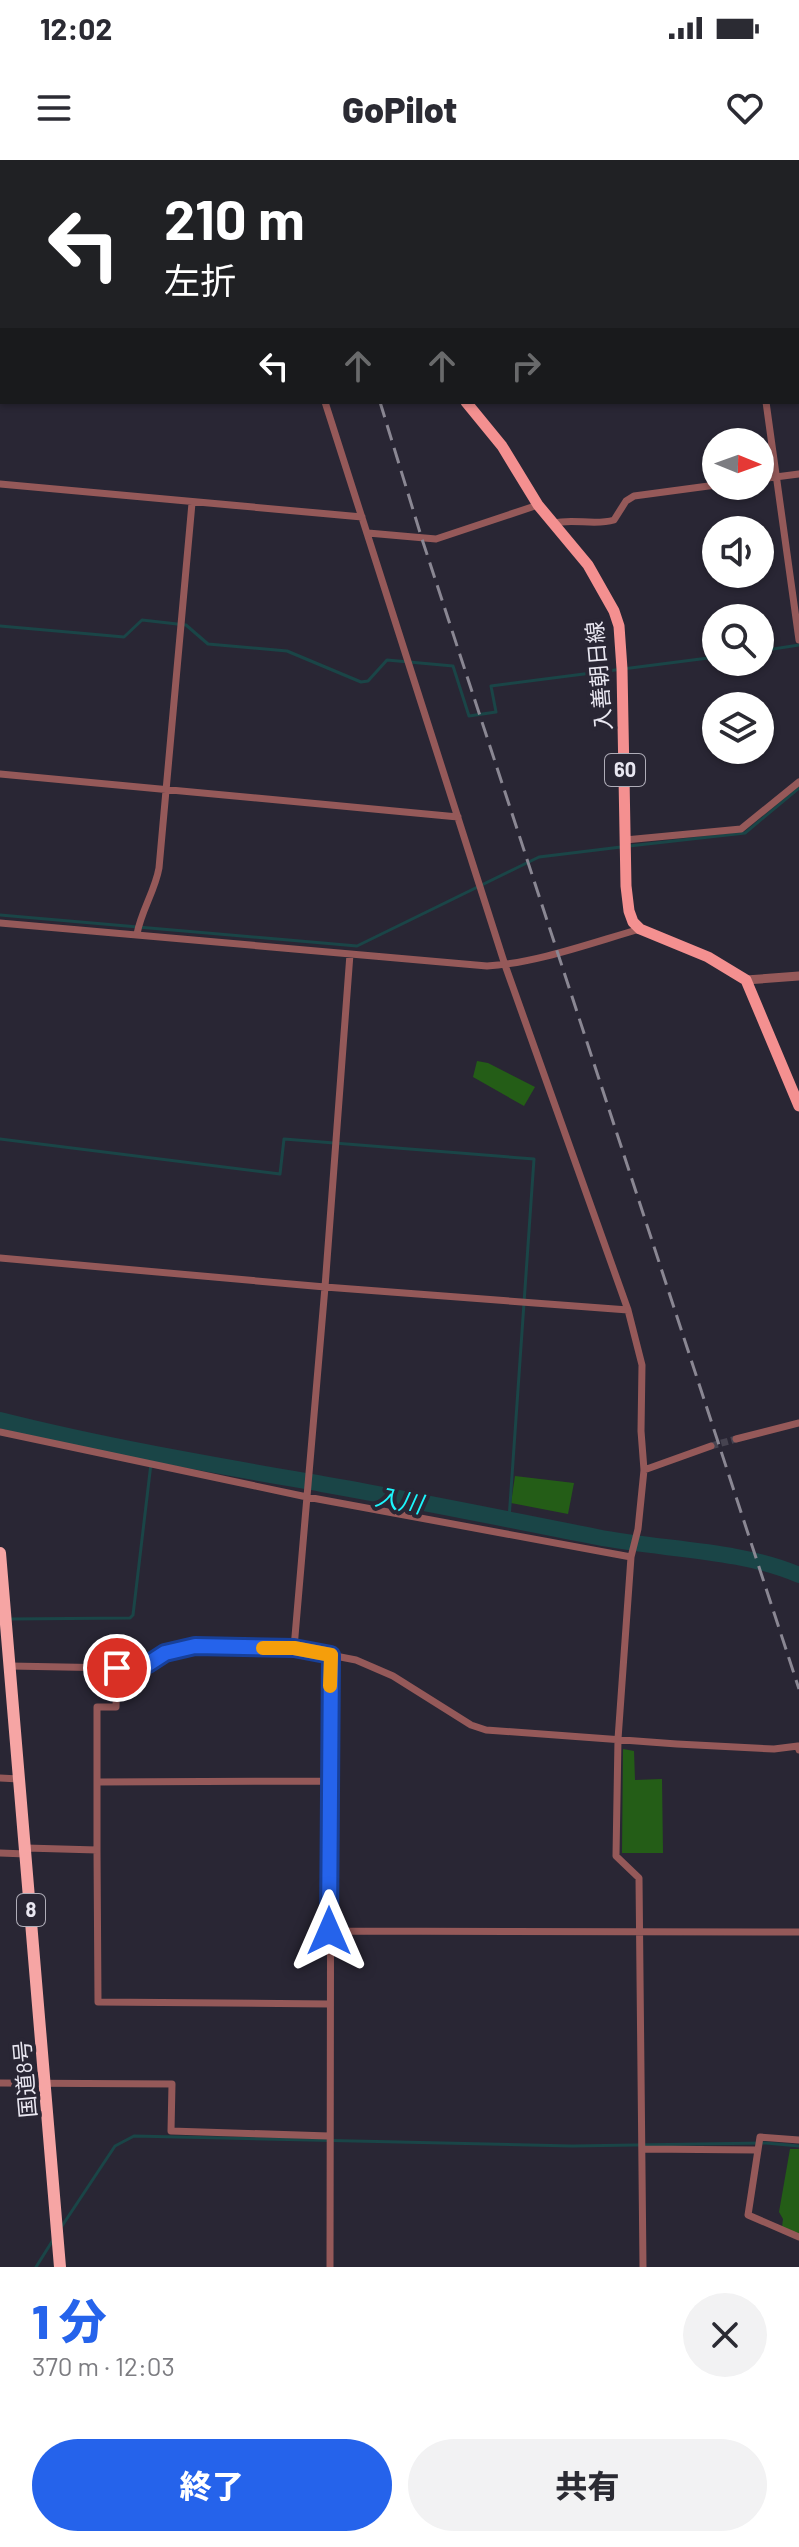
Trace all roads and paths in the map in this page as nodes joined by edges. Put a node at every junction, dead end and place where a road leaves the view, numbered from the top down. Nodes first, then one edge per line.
1 (326, 404) edge
2 (468, 404) edge
3 (766, 404) edge
4 (799, 474) edge
5 (774, 477) edge
6 (777, 477) junction
7 (0, 484) edge
8 (702, 487) edge
9 (192, 503) junction
10 (538, 505) junction
11 (362, 517) junction
12 (554, 523) junction
13 (368, 533) junction
14 (799, 640) edge
15 (0, 774) edge
16 (799, 782) edge
17 (167, 790) junction
18 (458, 817) junction
19 (625, 840) junction
20 (0, 923) edge
21 (640, 929) junction
22 (137, 934) junction
23 (350, 954) junction
24 (505, 965) junction
25 (799, 976) edge
26 (746, 980) junction
27 (799, 1106) edge
28 (0, 1258) edge
29 (325, 1287) junction
30 (628, 1310) junction
31 (799, 1423) edge
32 (0, 1432) edge
33 (736, 1439) tunnel mouth
34 (711, 1446) tunnel mouth
35 (644, 1470) junction
36 (307, 1497) junction
37 (0, 1553) edge
38 (631, 1557) junction
39 (294, 1648) junction
40 (331, 1655) junction
41 (10, 1666) junction
42 (117, 1668) junction
43 (618, 1739) junction
44 (799, 1750) edge
45 (0, 1778) edge
46 (19, 1779) junction
47 (330, 1781) junction
48 (98, 1782) junction
49 (97, 1850) junction
50 (26, 1851) junction
51 (0, 1853) edge
52 (329, 1931) junction
53 (640, 1932) junction
54 (799, 1932) edge
55 (329, 2004) junction
56 (0, 2083) edge
57 (46, 2083) junction
58 (329, 2136) junction
59 (799, 2140) edge
60 (642, 2149) junction
61 (757, 2150) junction
62 (799, 2237) edge
63 (60, 2267) edge
64 (330, 2267) edge
65 (643, 2267) edge

1 - 11 street
2 - 10 main road, 入善朝日線 / 60
3 - 6 street
4 - 6 street
5 - 6 street
6 - 14 street
7 - 9 street
8 - 12 street
9 - 11 street
9 - 17 street
10 - 12 main road, 入善朝日線 / 60
10 - 13 street
11 - 13 street
12 - 19 main road, 入善朝日線 / 60
13 - 18 street
15 - 17 street
16 - 19 street
17 - 18 street
17 - 22 street
18 - 24 street
19 - 21 main road, 入善朝日線 / 60
20 - 22 street
21 - 24 street
21 - 26 main road
22 - 23 street
23 - 24 street
23 - 29 street
24 - 30 street
25 - 26 street
26 - 27 main road
28 - 29 street
29 - 30 street
29 - 36 street
30 - 35 street
31 - 33 street
32 - 36 street
34 - 35 street
35 - 38 street
36 - 38 street
36 - 39 street
37 - 41 highway, 国道8号 / 8
38 - 43 street
39 - 40 street
39 - 42 street
40 - 43 street
40 - 47 street
41 - 42 street
41 - 46 highway, 国道8号 / 8
42 - 48 street
43 - 44 street
43 - 53 street
45 - 46 street
46 - 50 highway, 国道8号 / 8
47 - 48 street
47 - 52 street
48 - 49 street
49 - 50 street
49 - 55 street
50 - 51 street
50 - 57 highway, 国道8号 / 8
52 - 53 street
52 - 55 street
53 - 54 street
53 - 60 street
55 - 58 street
56 - 57 street
57 - 58 street
57 - 63 highway, 国道8号 / 8
58 - 64 street
59 - 61 street
60 - 61 street
60 - 65 street
61 - 62 street

